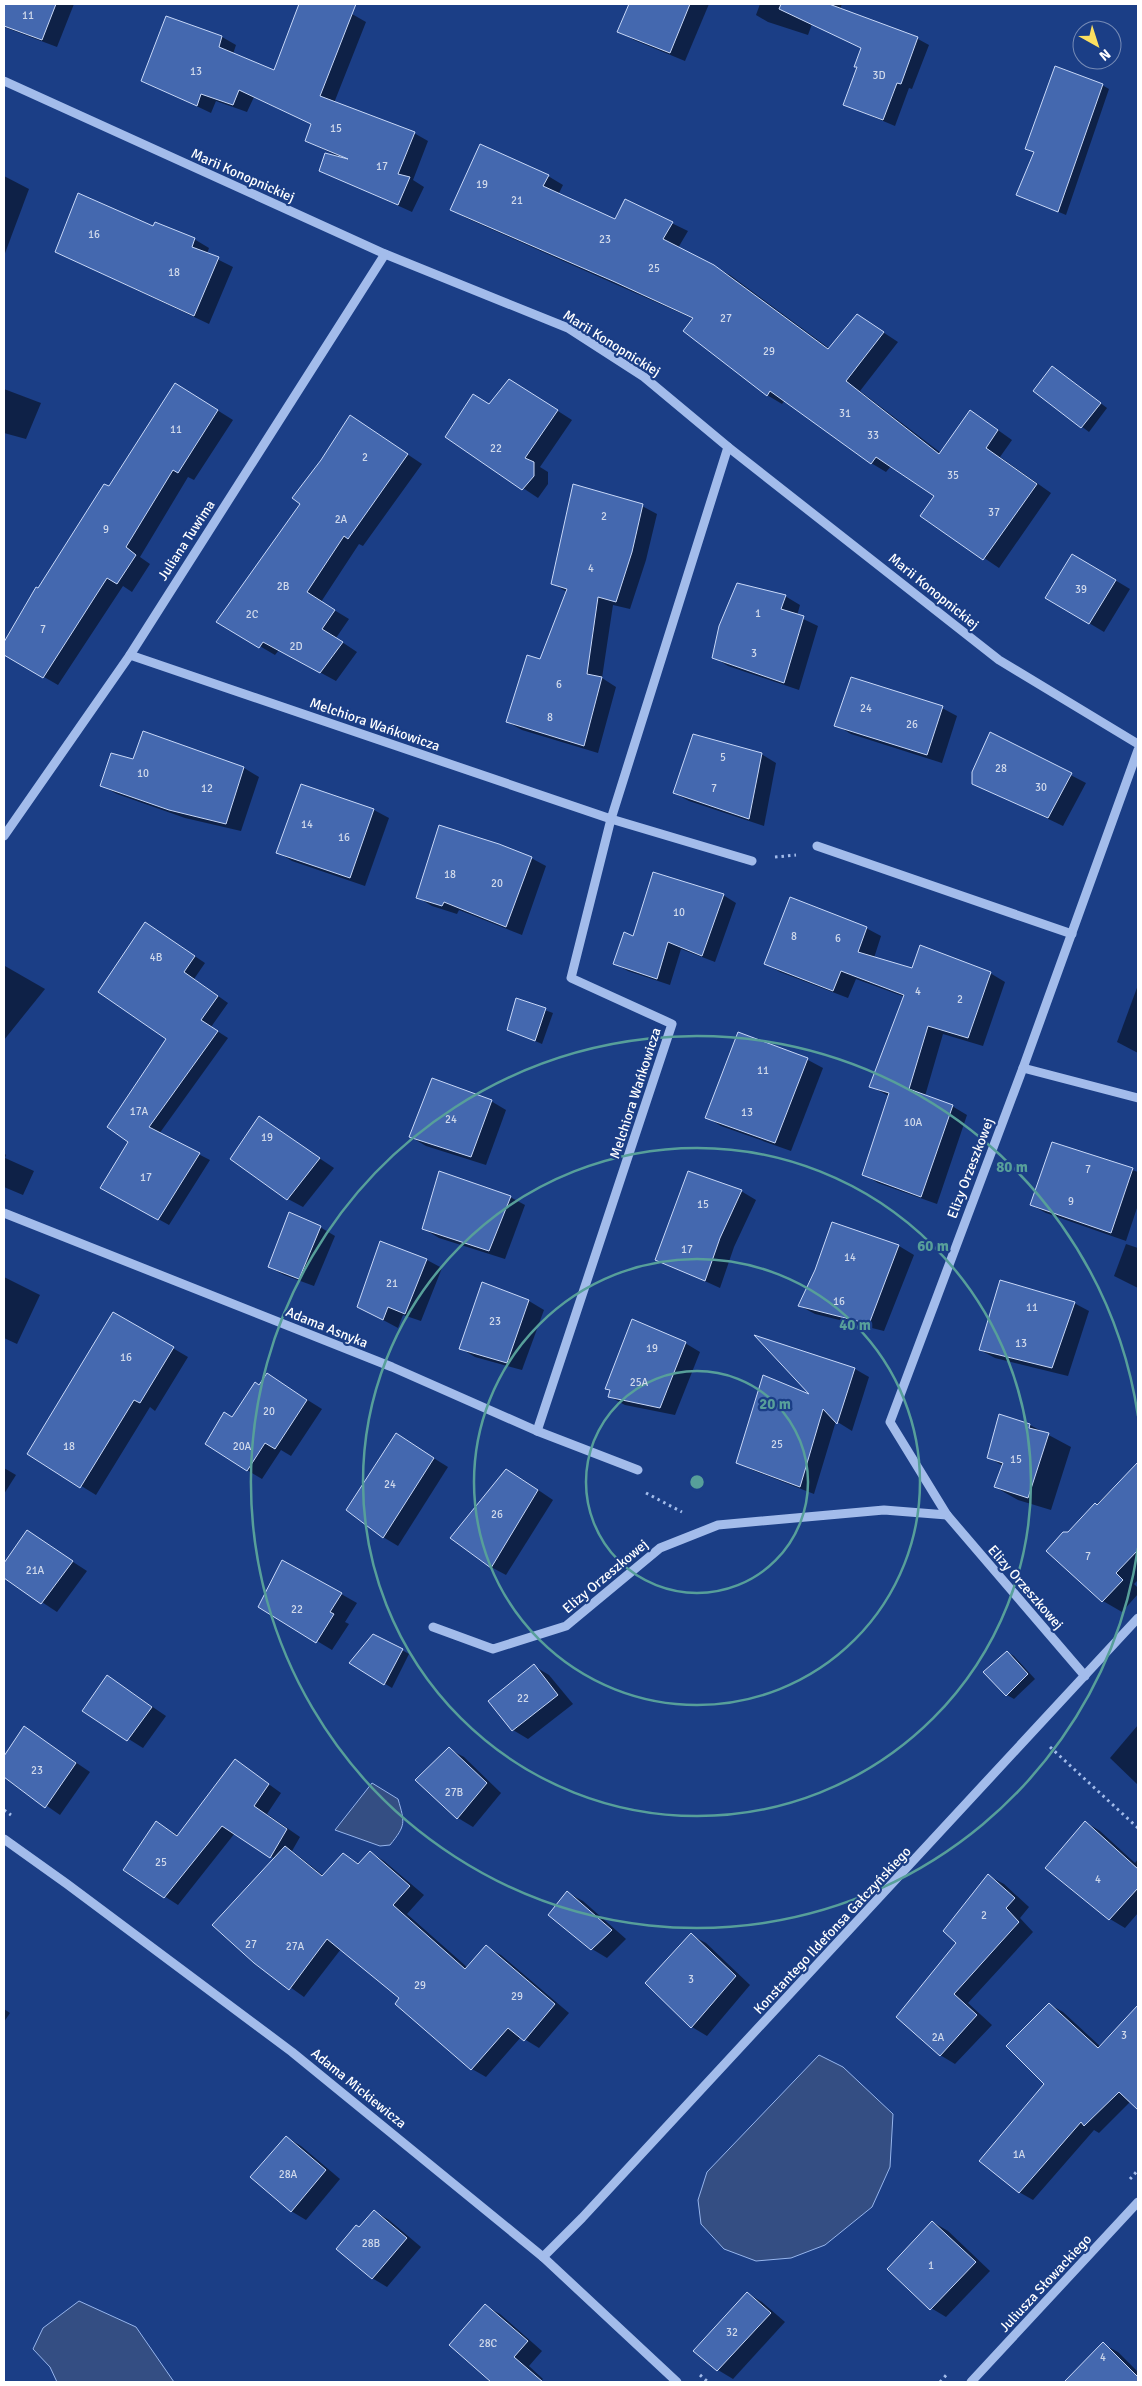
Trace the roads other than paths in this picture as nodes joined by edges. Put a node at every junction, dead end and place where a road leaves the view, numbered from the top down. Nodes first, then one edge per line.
1 (4, 81) edge
2 (385, 254) junction
3 (728, 447) junction
4 (130, 655) junction
5 (1138, 744) edge
6 (1138, 750) edge
7 (611, 819) junction
8 (4, 836) edge
9 (817, 846) dead end
10 (752, 861) dead end
11 (1072, 934) junction
12 (1023, 1068) junction
13 (1138, 1098) edge
14 (4, 1213) edge
15 (537, 1432) junction
16 (638, 1470) dead end
17 (947, 1515) junction
18 (1138, 1618) edge
19 (433, 1628) dead end
20 (1085, 1676) junction
21 (4, 1839) edge
22 (1138, 2202) edge
23 (543, 2257) junction
24 (677, 2382) edge
25 (971, 2382) edge

1 - 2 street, Marii Konopnickiej
2 - 3 street, Marii Konopnickiej
2 - 4 street, Juliana Tuwima
3 - 5 street, Marii Konopnickiej
3 - 7 street, Melchiora Wańkowicza
4 - 7 street, Melchiora Wańkowicza
4 - 8 street, Juliana Tuwima
6 - 11 street, Elizy Orzeszkowej
7 - 10 street
7 - 15 street, Melchiora Wańkowicza
9 - 11 street
11 - 12 street, Elizy Orzeszkowej
12 - 13 street
12 - 17 street, Elizy Orzeszkowej
14 - 15 street, Adama Asnyka
15 - 16 street, Adama Asnyka
17 - 19 street, Elizy Orzeszkowej
17 - 20 street, Elizy Orzeszkowej
18 - 20 street, Konstantego Ildefonsa Gałczyńskiego
20 - 23 street, Konstantego Ildefonsa Gałczyńskiego
21 - 23 street, Adama Mickiewicza
22 - 25 street, Juliusza Słowackiego
23 - 24 street, Adama Mickiewicza

